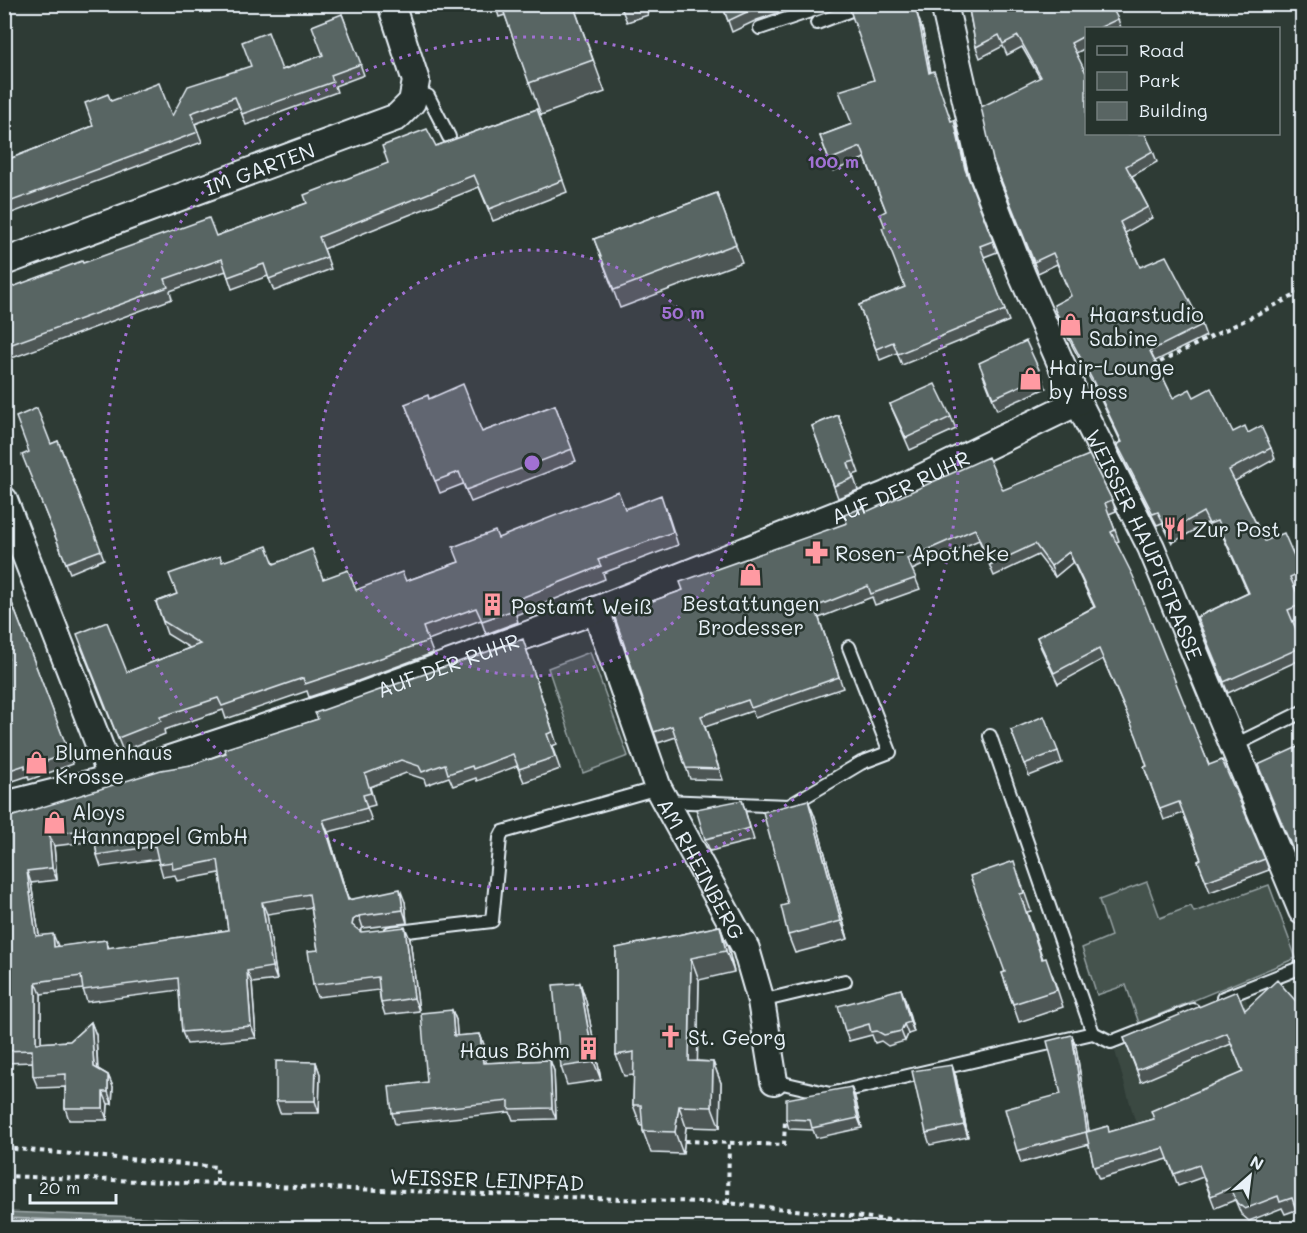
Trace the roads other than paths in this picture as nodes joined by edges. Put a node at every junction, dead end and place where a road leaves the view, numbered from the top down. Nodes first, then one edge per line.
1 (391, 4) edge
2 (831, 4) edge
3 (867, 4) edge
4 (944, 4) edge
5 (817, 23) dead end
6 (760, 28) dead end
7 (414, 90) junction
8 (449, 137) dead end
9 (4, 262) edge
10 (1078, 402) junction
11 (4, 500) edge
12 (596, 610) junction
13 (849, 647) dead end
14 (1302, 712) edge
15 (990, 736) dead end
16 (1233, 746) junction
17 (112, 778) junction
18 (661, 795) junction
19 (4, 805) edge
20 (1302, 910) edge
21 (377, 935) edge
22 (1302, 967) edge
23 (845, 981) dead end
24 (761, 1001) junction
25 (1093, 1033) junction
26 (774, 1081) joint

1 - 7 street
2 - 6 lane
3 - 5 lane
4 - 10 street, WEISSER HAUPTSTRASSE
7 - 8 lane
7 - 9 street, IM GARTEN
10 - 12 street, AUF DER RUHR
10 - 16 street, WEISSER HAUPTSTRASSE
11 - 17 street
12 - 17 street, AUF DER RUHR
12 - 18 street, AM RHEINBERG
13 - 18 lane
14 - 16 lane
15 - 25 lane
16 - 20 street, WEISSER HAUPTSTRASSE
17 - 19 street, AUF DER RUHR
18 - 21 lane, AM RHEINBERG
18 - 24 street, AM RHEINBERG
22 - 25 lane
23 - 24 lane
24 - 26 street, AM RHEINBERG
25 - 26 lane

